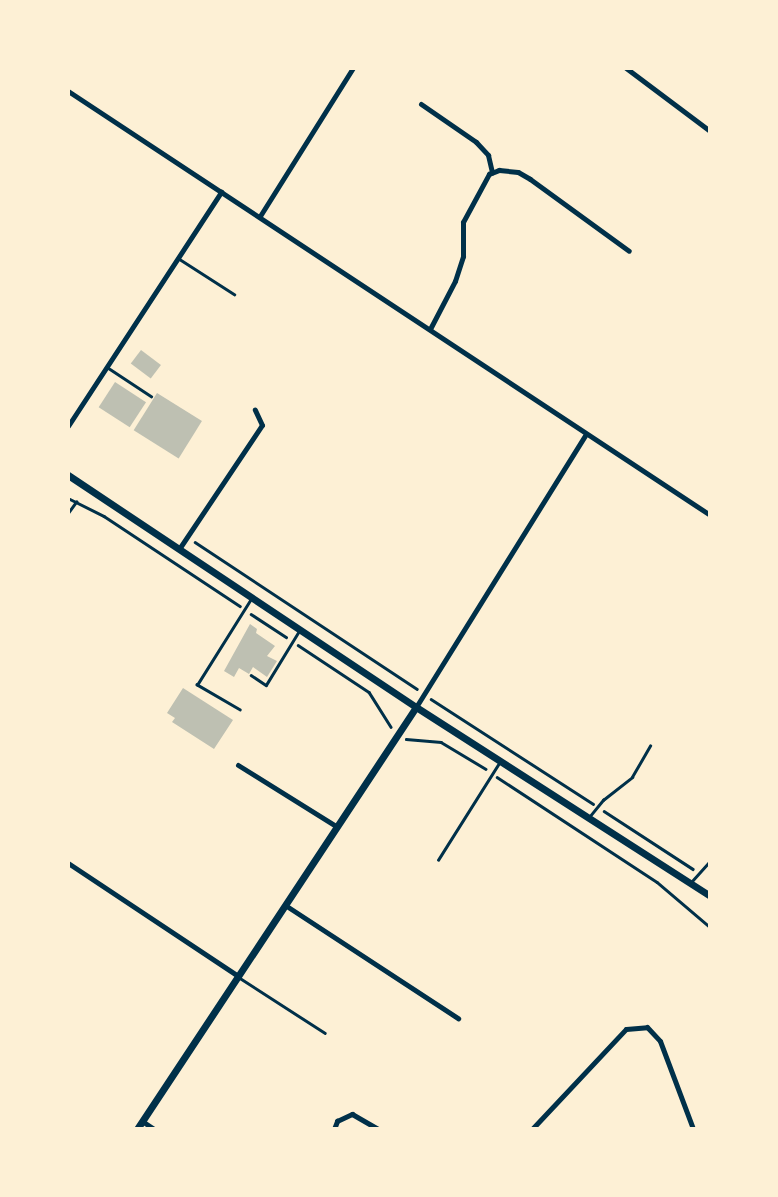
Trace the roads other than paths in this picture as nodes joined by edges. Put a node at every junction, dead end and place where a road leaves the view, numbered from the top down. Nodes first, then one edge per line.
1 (353, 68) edge
2 (626, 68) edge
3 (68, 91) edge
4 (421, 104) dead end
5 (710, 131) edge
6 (492, 173) junction
7 (221, 192) junction
8 (260, 216) junction
9 (629, 251) dead end
10 (178, 258) junction
11 (234, 294) dead end
12 (430, 329) junction
13 (107, 367) junction
14 (151, 396) dead end
15 (255, 410) dead end
16 (68, 426) edge
17 (585, 435) junction
18 (68, 475) edge
19 (710, 515) edge
20 (179, 549) junction
21 (252, 598) junction
22 (300, 630) junction
23 (251, 675) dead end
24 (416, 707) junction
25 (240, 710) dead end
26 (650, 746) dead end
27 (501, 760) junction
28 (238, 765) dead end
29 (588, 818) junction
30 (337, 826) junction
31 (438, 860) dead end
32 (710, 861) edge
33 (68, 863) edge
34 (690, 884) junction
35 (710, 896) edge
36 (285, 905) junction
37 (238, 976) junction
38 (458, 1018) dead end
39 (325, 1033) dead end
40 (142, 1121) junction
41 (137, 1129) edge
42 (154, 1129) edge
43 (334, 1129) edge
44 (378, 1129) edge
45 (532, 1129) edge
46 (693, 1129) edge

1 - 8 street
2 - 5 street
3 - 7 street
4 - 6 street
6 - 9 street
6 - 12 street
7 - 8 street
7 - 10 street
8 - 12 street
10 - 11 lane
10 - 13 street
12 - 17 street
13 - 14 lane
13 - 16 street
15 - 20 street
17 - 19 street
17 - 24 street
18 - 20 street
20 - 21 street
21 - 22 street
21 - 25 lane
22 - 23 lane
22 - 24 street
24 - 27 street
24 - 30 street
26 - 29 lane
27 - 29 street
27 - 31 lane
28 - 30 street
29 - 34 street
30 - 36 street
32 - 34 lane
33 - 37 street
34 - 35 street
36 - 37 street
36 - 38 street
37 - 39 lane
37 - 40 street
40 - 41 street
40 - 42 street
43 - 44 street
45 - 46 street

